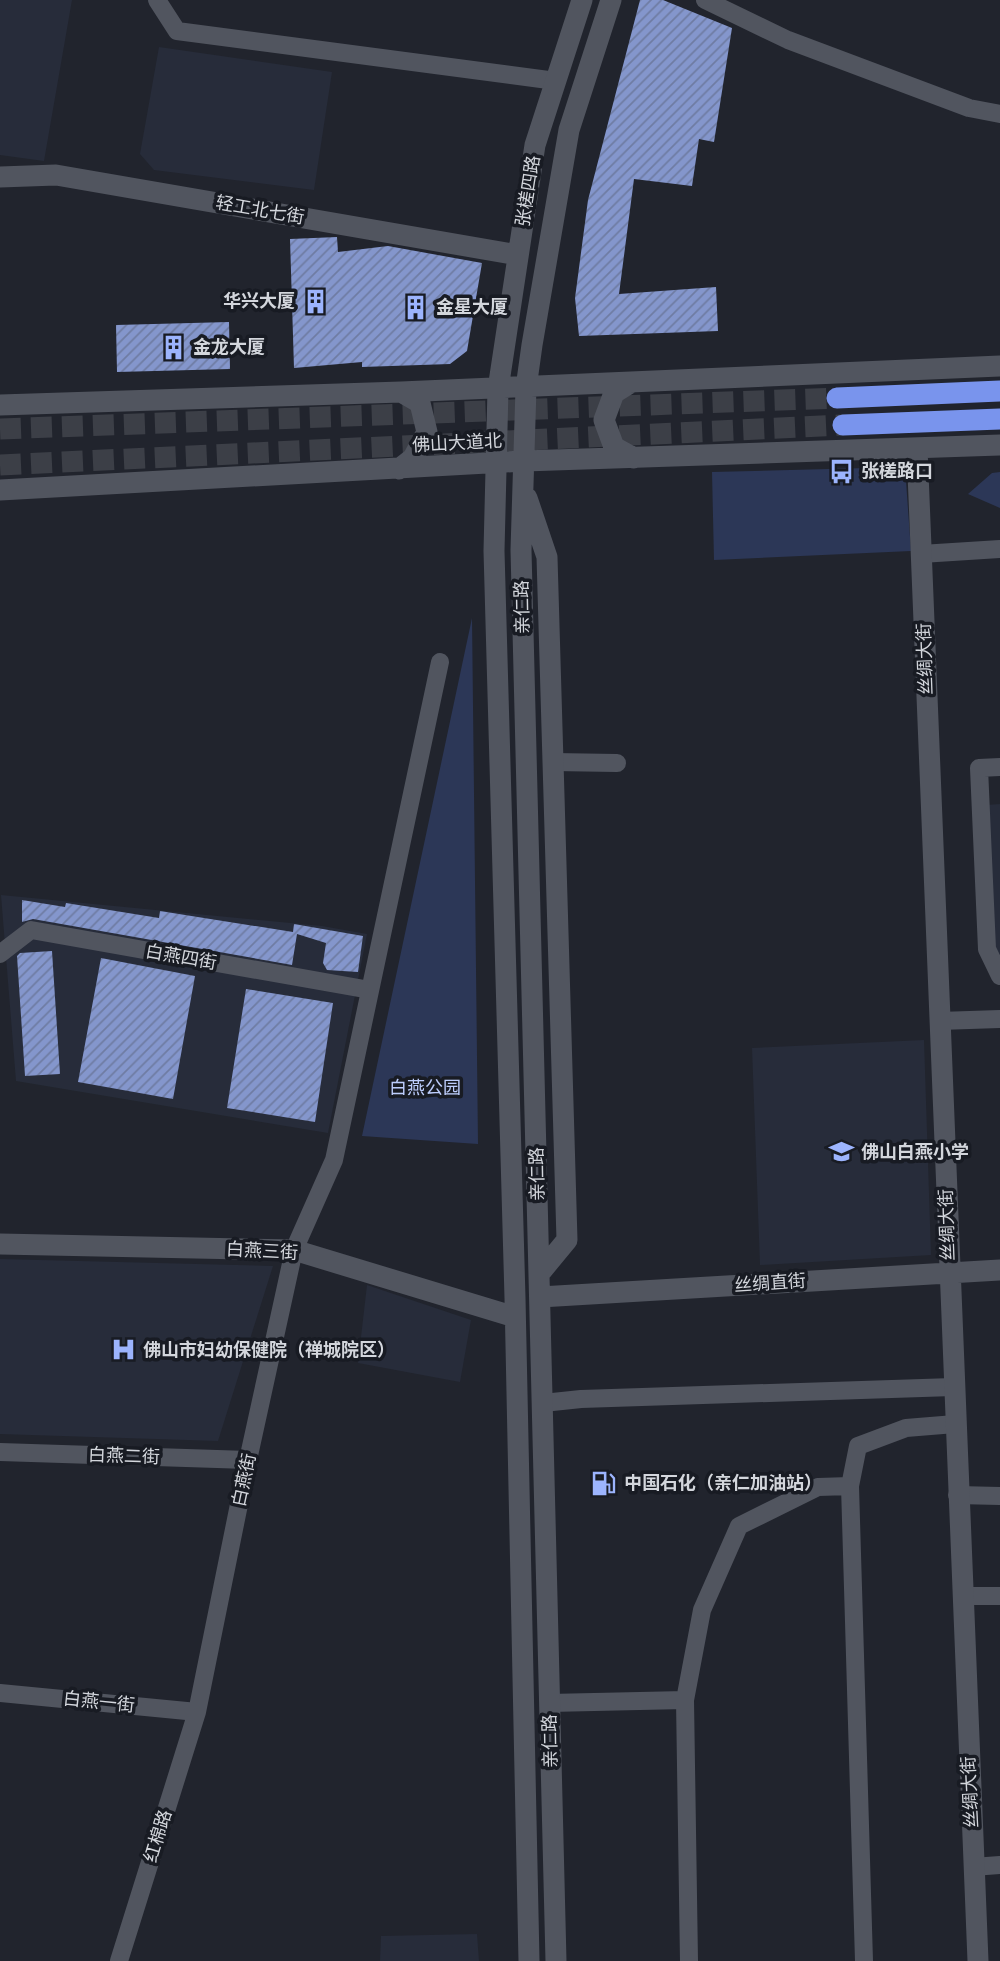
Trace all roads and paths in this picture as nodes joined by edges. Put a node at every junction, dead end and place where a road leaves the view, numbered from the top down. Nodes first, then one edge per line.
1 (157, 0) edge
2 (582, 0) edge
3 (611, 0) edge
4 (705, 0) edge
5 (555, 81) junction
6 (1000, 114) edge
7 (0, 177) edge
8 (518, 255) junction
9 (1000, 366) edge
10 (629, 383) junction
11 (526, 387) junction
12 (498, 388) junction
13 (1000, 391) edge
14 (401, 392) junction
15 (837, 398) tunnel mouth
16 (0, 405) edge
17 (1000, 419) edge
18 (844, 425) tunnel mouth
19 (1000, 445) edge
20 (917, 448) junction
21 (635, 458) junction
22 (524, 461) junction
23 (497, 463) junction
24 (399, 469) junction
25 (523, 486) junction
26 (0, 490) edge
27 (1000, 549) edge
28 (921, 554) junction
29 (440, 662) dead end
30 (553, 762) junction
31 (617, 763) dead end
32 (1000, 767) edge
33 (0, 954) edge
34 (1000, 976) edge
35 (370, 990) junction
36 (1000, 1019) edge
37 (939, 1021) junction
38 (0, 1244) edge
39 (294, 1250) junction
40 (1000, 1270) edge
41 (949, 1272) junction
42 (539, 1274) junction
43 (540, 1297) junction
44 (515, 1317) junction
45 (953, 1387) junction
46 (542, 1403) junction
47 (955, 1424) junction
48 (0, 1452) edge
49 (248, 1460) junction
50 (850, 1486) junction
51 (957, 1495) junction
52 (1000, 1496) edge
53 (961, 1596) junction
54 (1000, 1596) edge
55 (0, 1693) edge
56 (685, 1700) junction
57 (550, 1703) junction
58 (197, 1712) junction
59 (1000, 1865) edge
60 (973, 1867) junction
61 (119, 1961) edge
62 (529, 1961) edge
63 (556, 1961) edge
64 (689, 1961) edge
65 (864, 1961) edge
66 (978, 1961) edge

1 - 5 street
2 - 5 main road, 张槎四路
3 - 11 main road, 张槎四路
4 - 6 street
5 - 8 main road, 张槎四路
7 - 8 main road, 轻工北七街
8 - 12 main road, 张槎四路
9 - 10 main road
10 - 11 main road
10 - 21 main road
11 - 12 main road
11 - 22 main road, 亲仁路
12 - 14 main road
12 - 23 main road, 亲仁路
13 - 15 highway
14 - 16 main road
14 - 24 main road
17 - 18 highway
19 - 20 main road, 佛山大道北
20 - 21 main road, 佛山大道北
20 - 28 main road, 丝绸大街
21 - 22 main road, 佛山大道北
22 - 23 main road, 佛山大道北
22 - 25 main road, 亲仁路
23 - 24 main road, 佛山大道北
23 - 44 main road, 亲仁路
24 - 26 main road, 佛山大道北
25 - 30 main road
25 - 42 main road, 亲仁路
27 - 28 street
28 - 37 main road, 丝绸大街
29 - 35 street, 白燕街
30 - 31 street
30 - 42 main road
32 - 34 street
33 - 35 street, 白燕四街
35 - 39 street, 白燕街
36 - 37 street
37 - 41 main road, 丝绸大街
38 - 39 main road, 白燕三街
39 - 44 main road, 白燕三街
39 - 49 street, 白燕街
40 - 41 main road, 丝绸直街
41 - 43 main road, 丝绸直街
41 - 45 main road, 丝绸大街
42 - 43 main road, 亲仁路
43 - 46 main road, 亲仁路
44 - 62 main road, 亲仁路
45 - 46 street
45 - 47 main road, 丝绸大街
46 - 57 main road, 亲仁路
47 - 50 street
47 - 51 main road, 丝绸大街
48 - 49 street, 白燕二街
49 - 58 street, 白燕街
50 - 56 street
50 - 65 street
51 - 52 street
51 - 53 main road, 丝绸大街
53 - 54 street
53 - 60 main road, 丝绸大街
55 - 58 street, 白燕一街
56 - 57 street
56 - 64 street
57 - 63 main road, 亲仁路
58 - 61 street, 红棉路
59 - 60 street
60 - 66 main road, 丝绸大街

